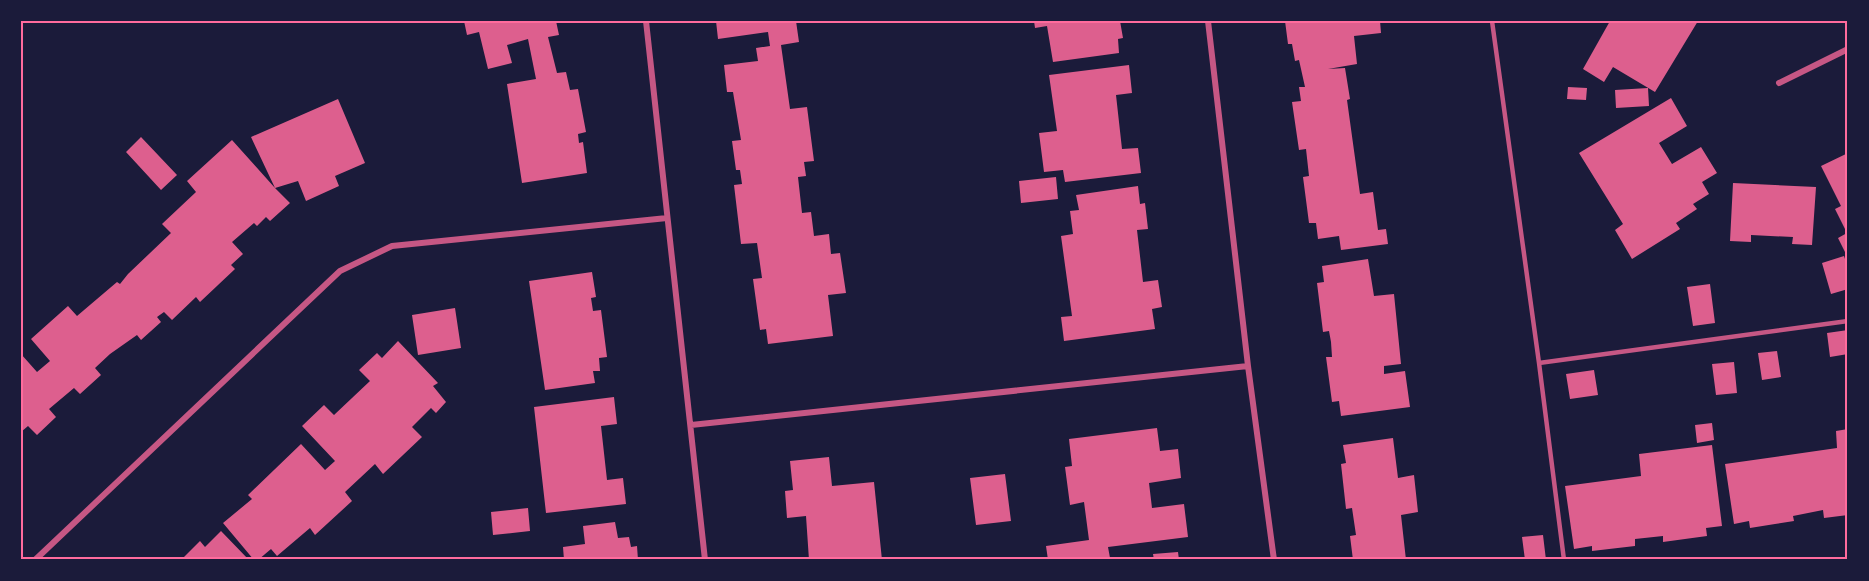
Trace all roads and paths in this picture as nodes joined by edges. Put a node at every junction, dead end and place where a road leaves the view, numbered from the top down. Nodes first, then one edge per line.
1 (646, 21) edge
2 (1208, 21) edge
3 (1492, 21) edge
4 (1848, 49) edge
5 (1779, 82) dead end
6 (667, 218) junction
7 (1848, 321) edge
8 (1539, 363) junction
9 (1248, 366) junction
10 (691, 425) junction
11 (35, 560) edge
12 (705, 560) edge
13 (1274, 560) edge
14 (1564, 560) edge

1 - 6 street
2 - 9 street
3 - 8 lane
4 - 5 street
6 - 10 street
6 - 11 street
7 - 8 lane
8 - 14 lane
9 - 10 street
9 - 13 street
10 - 12 street

